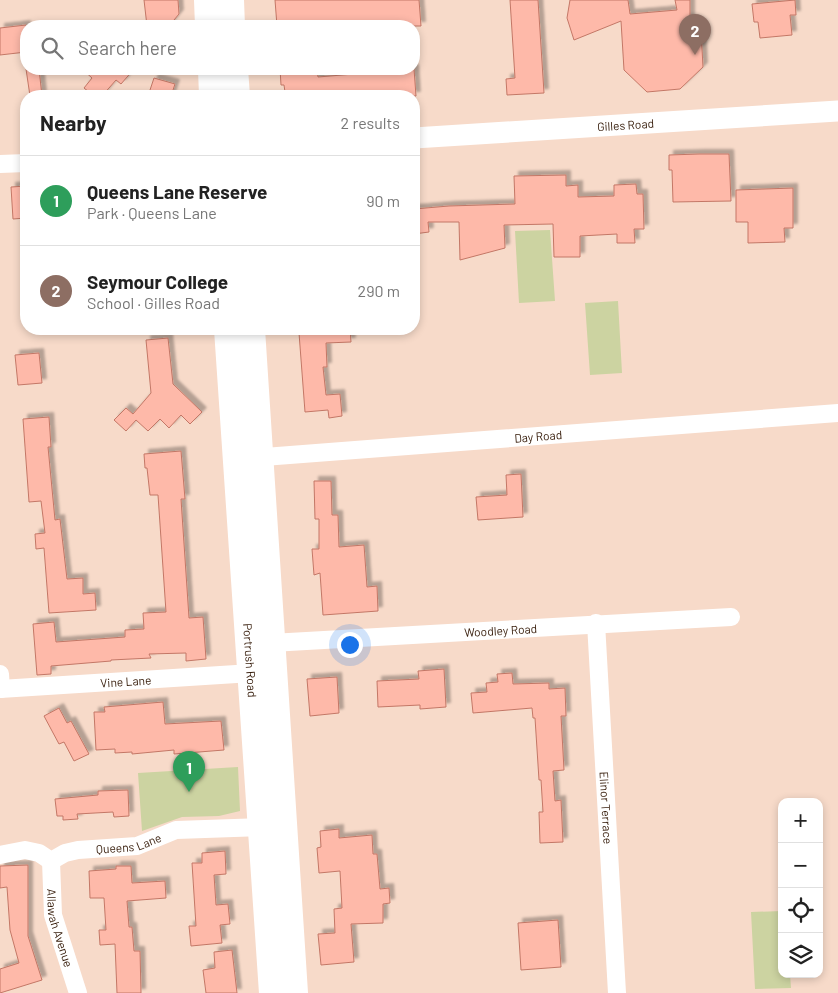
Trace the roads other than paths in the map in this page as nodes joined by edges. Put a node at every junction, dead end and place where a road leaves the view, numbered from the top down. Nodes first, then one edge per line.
1 (208, 0) edge
2 (230, 0) edge
3 (209, 20) edge
4 (231, 20) edge
5 (212, 75) edge
6 (234, 75) edge
7 (213, 90) edge
8 (236, 90) edge
9 (838, 111) edge
10 (420, 138) edge
11 (20, 162) edge
12 (0, 164) edge
13 (229, 335) edge
14 (251, 335) edge
15 (838, 413) edge
16 (249, 458) junction
17 (730, 617) dead end
18 (596, 624) junction
19 (271, 643) junction
20 (252, 673) junction
21 (0, 684) edge
22 (262, 827) junction
23 (0, 855) edge
24 (50, 861) junction
25 (78, 993) edge
26 (273, 993) edge
27 (294, 993) edge
28 (617, 993) edge

1 - 3 highway
2 - 4 highway
5 - 7 highway
6 - 8 highway
9 - 10 street, Gilles Road
11 - 12 street
13 - 16 highway, Portrush Road
14 - 16 highway, Portrush Road
15 - 16 street, Day Road
16 - 19 highway, Portrush Road
16 - 20 highway, Portrush Road
17 - 18 street, Woodley Road
18 - 19 street, Woodley Road
18 - 28 street, Elinor Terrace
19 - 27 highway, Portrush Road
20 - 21 street, Vine Lane
20 - 22 highway, Portrush Road
22 - 24 street, Queens Lane
22 - 26 highway, Portrush Road
23 - 24 street
24 - 25 street, Allawah Avenue

